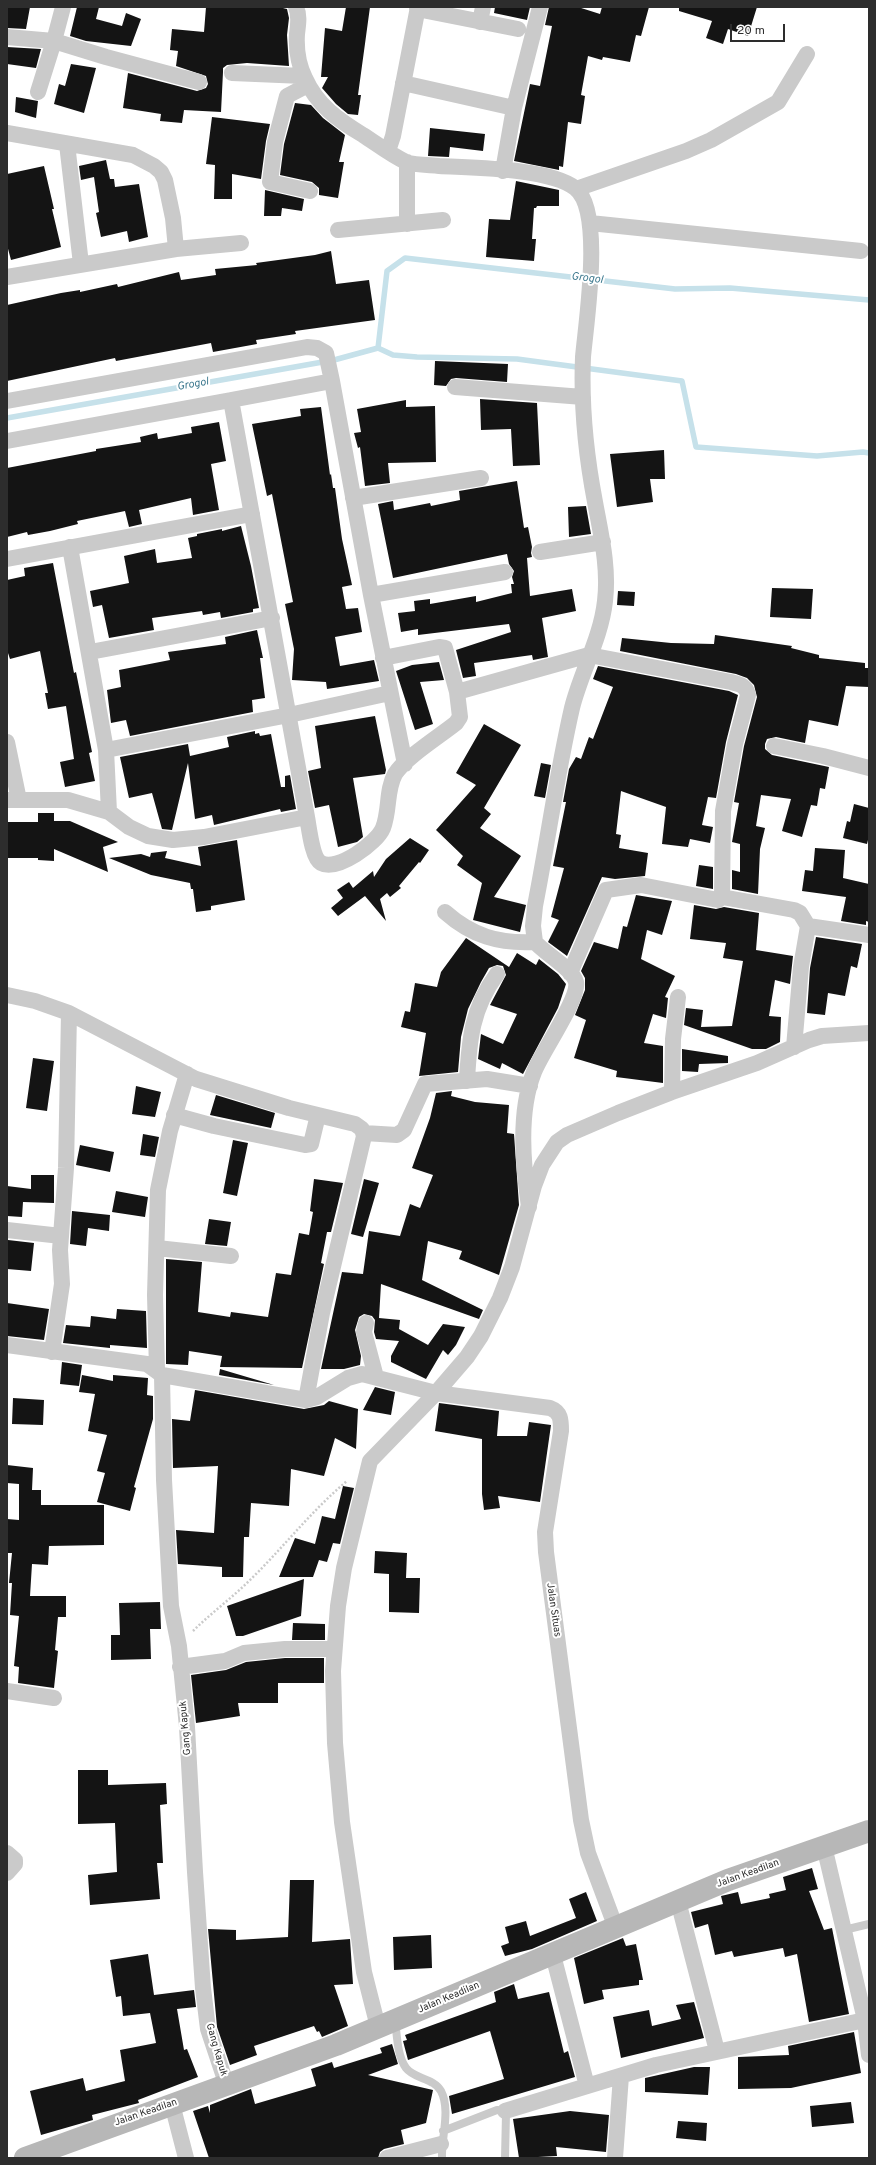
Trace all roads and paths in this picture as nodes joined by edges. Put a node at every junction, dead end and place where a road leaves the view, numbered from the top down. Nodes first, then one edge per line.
1 (62, 7) edge
2 (296, 7) edge
3 (540, 7) edge
4 (417, 8) edge
5 (481, 14) edge
6 (518, 29) dead end
7 (7, 36) edge
8 (54, 41) junction
9 (807, 54) dead end
10 (232, 73) dead end
11 (306, 80) junction
12 (199, 82) dead end
13 (404, 84) junction
14 (38, 92) dead end
15 (514, 108) junction
16 (7, 133) edge
17 (67, 144) junction
18 (388, 151) junction
19 (407, 162) junction
20 (502, 171) junction
21 (576, 189) junction
22 (310, 191) dead end
23 (443, 220) dead end
24 (590, 223) junction
25 (407, 224) junction
26 (338, 230) dead end
27 (241, 243) dead end
28 (176, 249) junction
29 (862, 251) dead end
30 (81, 264) junction
31 (7, 277) edge
32 (332, 381) junction
33 (454, 388) dead end
34 (583, 397) junction
35 (231, 400) junction
36 (7, 401) edge
37 (7, 441) edge
38 (481, 478) dead end
39 (352, 498) junction
40 (252, 514) junction
41 (603, 542) junction
42 (70, 547) junction
43 (540, 552) dead end
44 (7, 559) edge
45 (505, 572) dead end
46 (371, 594) junction
47 (272, 618) junction
48 (90, 652) junction
49 (589, 655) junction
50 (383, 658) junction
51 (457, 692) junction
52 (390, 693) junction
53 (289, 715) junction
54 (7, 742) edge
55 (774, 746) dead end
56 (106, 750) junction
57 (405, 764) junction
58 (869, 768) edge
59 (13, 800) edge
60 (109, 812) junction
61 (307, 817) junction
62 (722, 898) junction
63 (445, 912) dead end
64 (808, 926) junction
65 (869, 935) edge
66 (535, 942) junction
67 (570, 973) junction
68 (497, 974) dead end
69 (7, 995) edge
70 (678, 998) dead end
71 (69, 1013) junction
72 (869, 1033) edge
73 (794, 1047) junction
74 (187, 1074) junction
75 (467, 1081) junction
76 (530, 1086) junction
77 (672, 1092) junction
78 (174, 1115) junction
79 (318, 1115) junction
80 (364, 1133) junction
81 (529, 1208) junction
82 (7, 1230) edge
83 (61, 1236) junction
84 (156, 1248) junction
85 (231, 1256) dead end
86 (366, 1323) dead end
87 (7, 1345) edge
88 (52, 1352) junction
89 (160, 1372) junction
90 (376, 1377) junction
91 (436, 1393) junction
92 (306, 1400) junction
93 (370, 1461) junction
94 (179, 1646) junction
95 (334, 1649) junction
96 (180, 1667) junction
97 (7, 1691) edge
98 (54, 1698) dead end
99 (869, 1831) edge
100 (824, 1846) junction
101 (7, 1853) edge
102 (7, 1873) edge
103 (678, 1901) junction
104 (869, 1924) edge
105 (616, 1928) junction
106 (844, 1930) junction
107 (553, 1955) junction
108 (865, 2020) junction
109 (386, 2024) junction
110 (717, 2051) junction
111 (869, 2055) edge
112 (621, 2076) junction
113 (226, 2086) junction
114 (586, 2086) junction
115 (172, 2104) junction
116 (505, 2111) junction
117 (442, 2144) edge
118 (58, 2152) edge
119 (26, 2158) edge
120 (186, 2158) edge
121 (387, 2158) edge
122 (505, 2158) edge
123 (615, 2158) edge

1 - 8 street
2 - 11 street
3 - 15 street
4 - 5 street
4 - 13 street
5 - 6 street
7 - 8 street
8 - 12 street
8 - 14 street
9 - 21 street
10 - 11 street
11 - 18 street
11 - 22 street
13 - 15 street
13 - 18 street
15 - 20 street
16 - 17 street
17 - 28 street
17 - 30 street
18 - 19 street
19 - 20 street
19 - 25 street
20 - 21 street
21 - 24 street
23 - 25 street
24 - 29 street
24 - 34 street
25 - 26 street
27 - 28 street
28 - 30 street
30 - 31 street
32 - 35 street
32 - 36 street
32 - 39 street
33 - 34 street
34 - 41 street
35 - 37 street
35 - 40 street
38 - 39 street
39 - 46 street
40 - 42 street
40 - 47 street
41 - 43 street
41 - 49 street
42 - 44 street
42 - 48 street
45 - 46 street
46 - 50 street
47 - 48 street
47 - 53 street
48 - 56 street
49 - 51 street
49 - 62 street
49 - 66 street
50 - 51 street
50 - 52 street
51 - 57 street
52 - 53 street
52 - 57 street
53 - 56 street
53 - 61 street
54 - 59 street
55 - 58 street
56 - 60 street
57 - 61 street
59 - 60 street
60 - 61 street
62 - 64 street
62 - 67 street
63 - 66 street
64 - 65 street
64 - 73 street
66 - 67 street
67 - 76 street
68 - 75 street
69 - 71 street
70 - 77 street
71 - 74 street
71 - 83 street
72 - 73 street
73 - 77 street
74 - 78 street, Gang Kapuk
74 - 79 street
75 - 76 street
75 - 80 street
76 - 81 street
77 - 81 street
78 - 79 street
78 - 84 street, Gang Kapuk
79 - 80 street
80 - 92 street
81 - 91 street
82 - 83 street
83 - 88 street
84 - 85 street
84 - 89 street, Gang Kapuk
86 - 90 street
87 - 88 street
88 - 89 street
89 - 92 street
89 - 94 street, Gang Kapuk
90 - 91 street
90 - 92 street
91 - 93 street
91 - 105 street, Jalan Situas
93 - 94 path
93 - 95 street
94 - 96 street, Gang Kapuk
95 - 96 street
95 - 109 street
96 - 113 street, Gang Kapuk
97 - 98 street
99 - 100 main road, Jalan Keadilan
100 - 103 main road, Jalan Keadilan
100 - 106 street
101 - 102 street
103 - 105 main road, Jalan Keadilan
103 - 110 street
104 - 106 lane
105 - 107 main road, Jalan Keadilan
106 - 108 street
107 - 109 main road, Jalan Keadilan
107 - 114 street
108 - 110 street
108 - 111 street
109 - 113 main road, Jalan Keadilan
109 - 117 lane
110 - 112 street
112 - 114 street
112 - 123 street
113 - 115 main road, Jalan Keadilan
114 - 116 street
115 - 118 main road, Jalan Keadilan
115 - 120 street
116 - 117 lane
116 - 122 lane
117 - 121 street
118 - 119 main road, Jalan Keadilan

